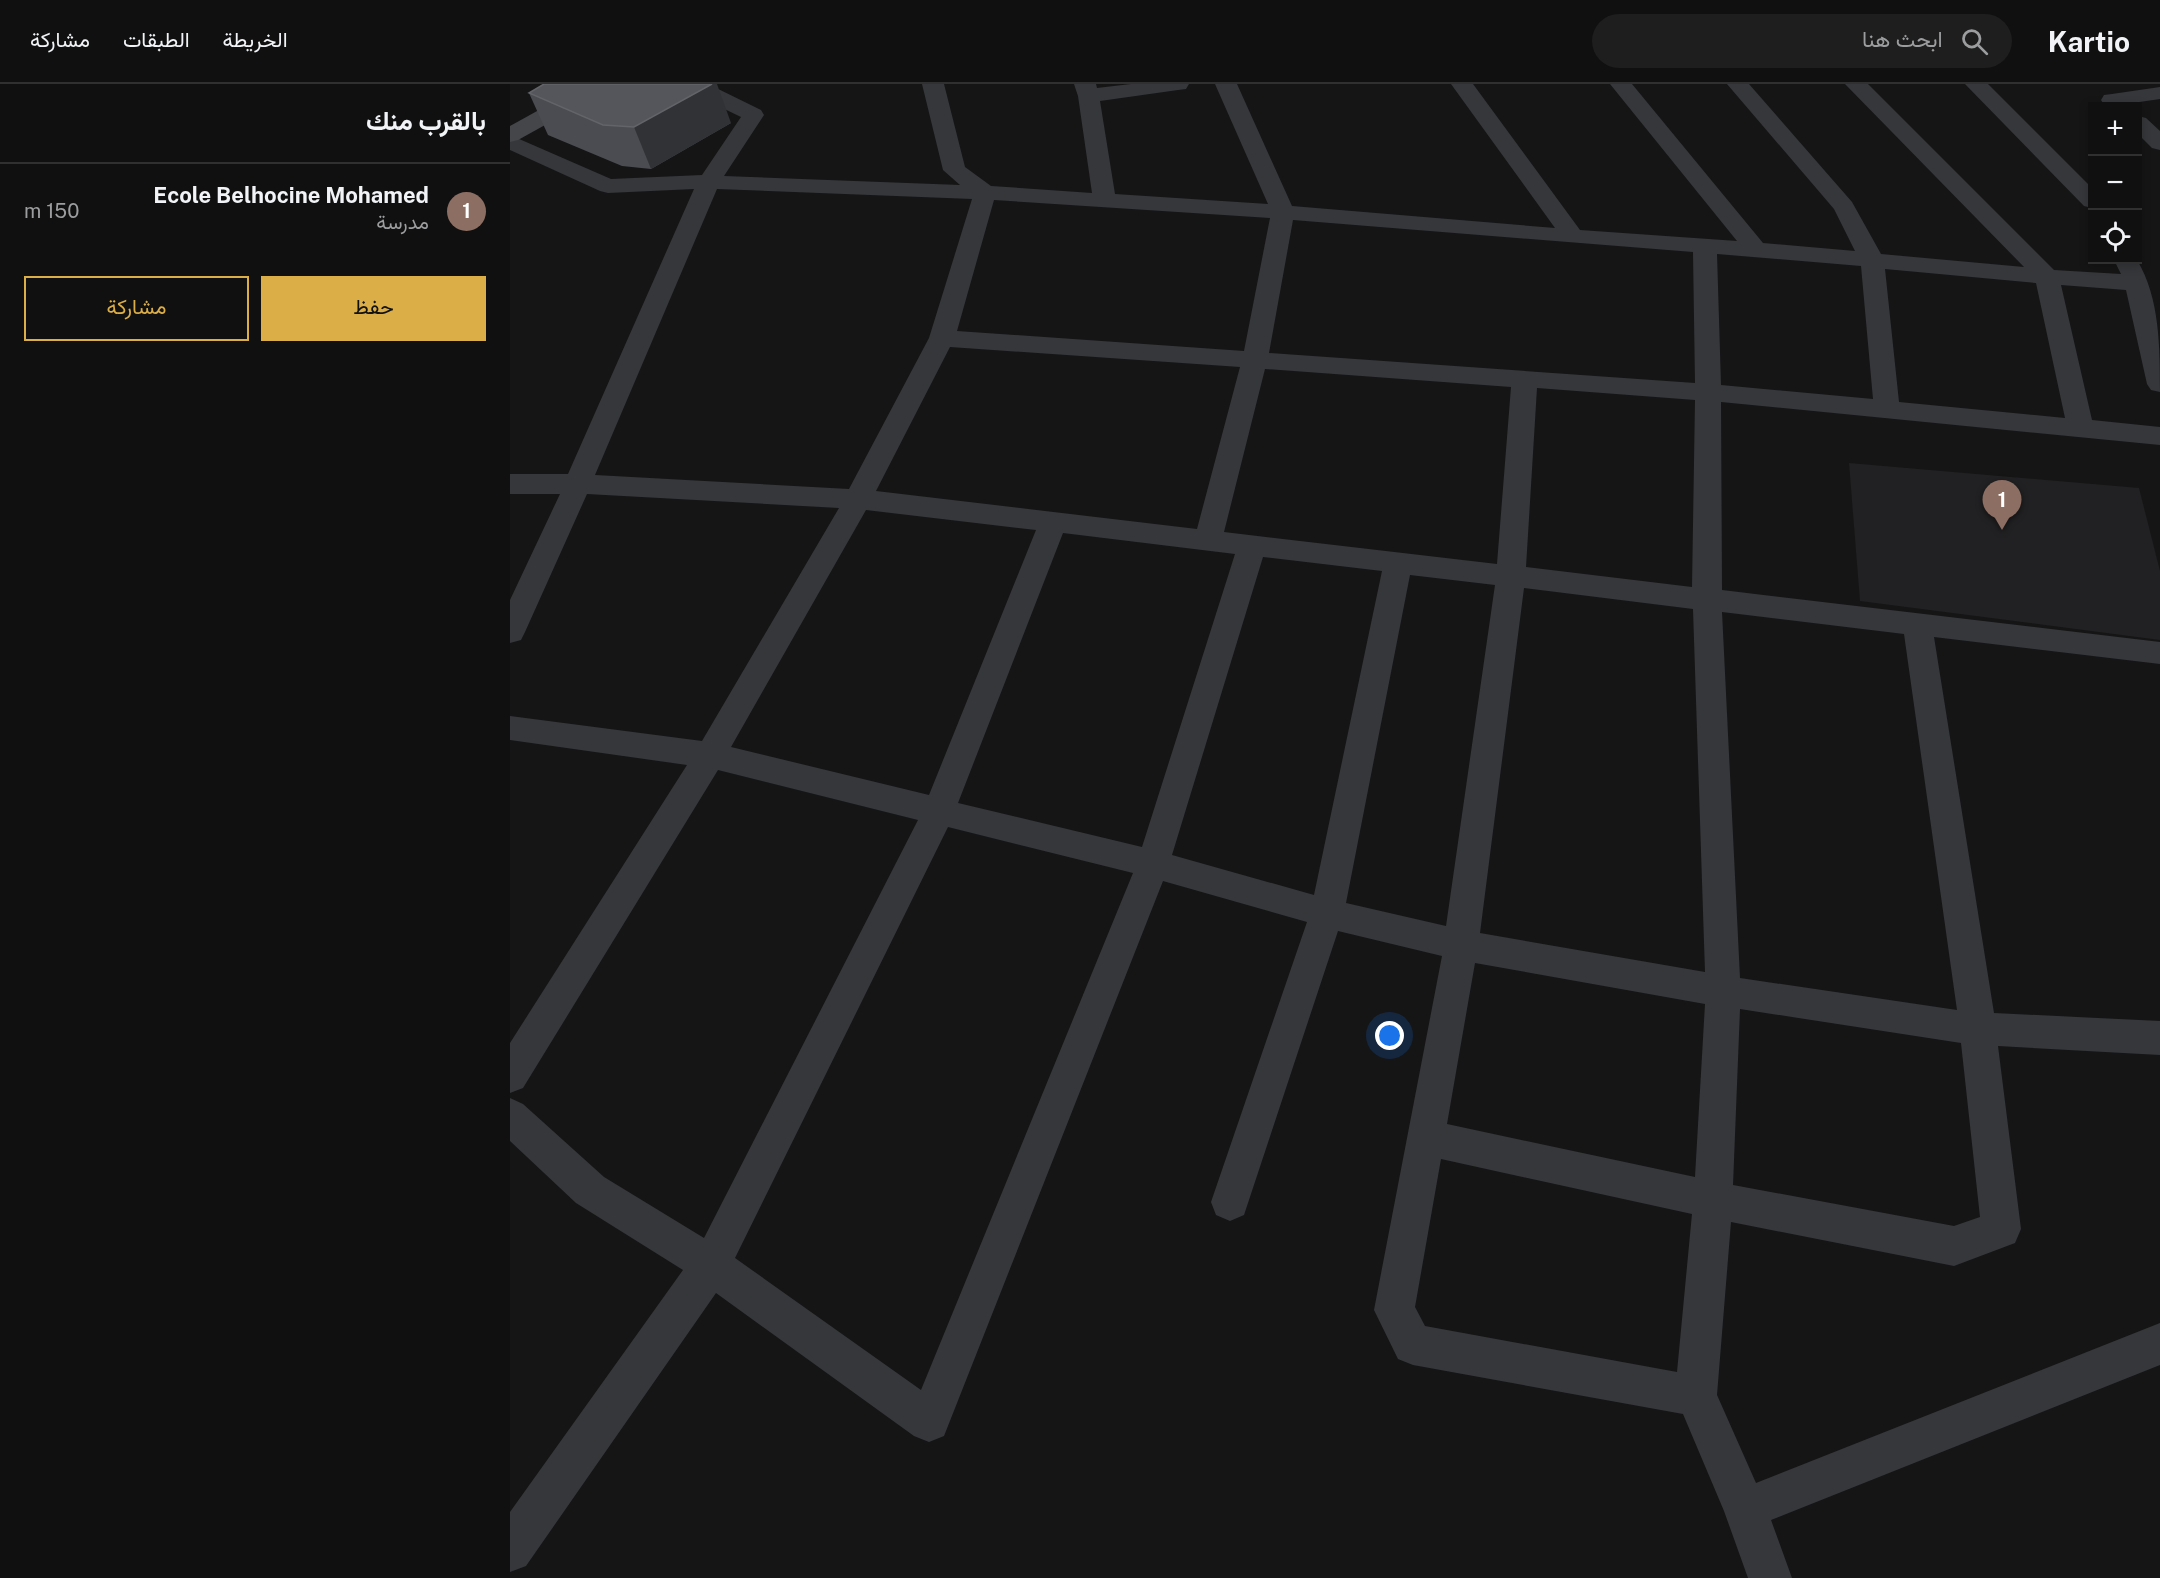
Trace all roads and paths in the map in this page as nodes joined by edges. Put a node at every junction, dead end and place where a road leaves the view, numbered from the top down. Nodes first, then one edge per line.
1 (602, 84) edge
2 (691, 84) edge
3 (933, 84) edge
4 (1178, 84) edge
5 (1226, 84) edge
6 (1462, 84) edge
7 (1621, 84) edge
8 (1738, 84) edge
9 (1856, 84) edge
10 (1976, 84) edge
11 (2096, 84) edge
12 (1087, 90) edge
13 (2160, 93) edge
14 (2114, 102) edge
15 (2120, 102) edge
16 (2142, 127) edge
17 (513, 131) edge
18 (2160, 143) edge
19 (709, 183) junction
20 (985, 193) junction
21 (2088, 197) edge
22 (1105, 201) junction
23 (1283, 212) junction
24 (1573, 237) junction
25 (1705, 247) junction
26 (1756, 249) junction
27 (1872, 260) junction
28 (2128, 264) edge
29 (2047, 277) junction
30 (2137, 283) junction
31 (942, 338) junction
32 (1255, 360) junction
33 (1525, 378) junction
34 (2160, 384) edge
35 (1708, 392) junction
36 (1887, 409) junction
37 (2080, 427) junction
38 (2160, 436) edge
39 (510, 484) edge
40 (578, 484) junction
41 (858, 499) junction
42 (1053, 522) junction
43 (1208, 541) junction
44 (1251, 546) junction
45 (542, 562) junction
46 (1398, 563) junction
47 (510, 571) edge
48 (1511, 576) junction
49 (1707, 600) junction
50 (1917, 624) junction
51 (510, 632) edge
52 (2160, 653) edge
53 (510, 728) edge
54 (710, 755) junction
55 (938, 813) junction
56 (1154, 864) junction
57 (1327, 913) junction
58 (1461, 945) junction
59 (1724, 991) junction
60 (1978, 1029) junction
61 (2160, 1038) edge
62 (510, 1076) edge
63 (510, 1116) edge
64 (1426, 1138) junction
65 (1713, 1200) junction
66 (1230, 1202) dead end
67 (711, 1265) junction
68 (2160, 1344) edge
69 (1696, 1396) junction
70 (1744, 1509) junction
71 (510, 1550) edge
72 (1770, 1578) edge

1 - 17 main road
2 - 19 street
3 - 20 street
4 - 12 street
5 - 23 street
6 - 24 street
7 - 26 street
8 - 27 street
9 - 29 street
10 - 21 street
11 - 14 street
12 - 22 street
13 - 15 street
16 - 18 street
17 - 19 street
19 - 20 street
19 - 40 street
20 - 22 street
20 - 31 street
22 - 23 street
23 - 24 street
23 - 32 street
24 - 25 street
25 - 26 street
25 - 35 street
26 - 27 street
27 - 29 street
27 - 36 street
28 - 30 street
29 - 30 street
29 - 37 street
30 - 34 street
31 - 32 street
31 - 41 street
32 - 33 street
32 - 43 street
33 - 35 street
33 - 48 street
35 - 36 street
35 - 49 street
36 - 37 street
37 - 38 street
39 - 40 street
40 - 41 street
40 - 45 street
41 - 42 street
41 - 54 street
42 - 43 street
42 - 55 street
43 - 44 street
44 - 46 street
44 - 56 street
45 - 47 street
45 - 51 street
46 - 48 street
46 - 57 street
48 - 49 street
48 - 58 street
49 - 50 street
49 - 59 street
50 - 52 street
50 - 60 street
53 - 54 street
54 - 55 street
54 - 62 street
55 - 56 street
55 - 67 street
56 - 57 street
56 - 67 street
57 - 58 street
57 - 66 street
58 - 59 street
58 - 64 street
59 - 60 street
59 - 65 street
60 - 61 street
60 - 65 street
63 - 67 street
64 - 65 street
64 - 69 street
65 - 69 street
67 - 71 street
68 - 70 street
69 - 70 street
70 - 72 street

